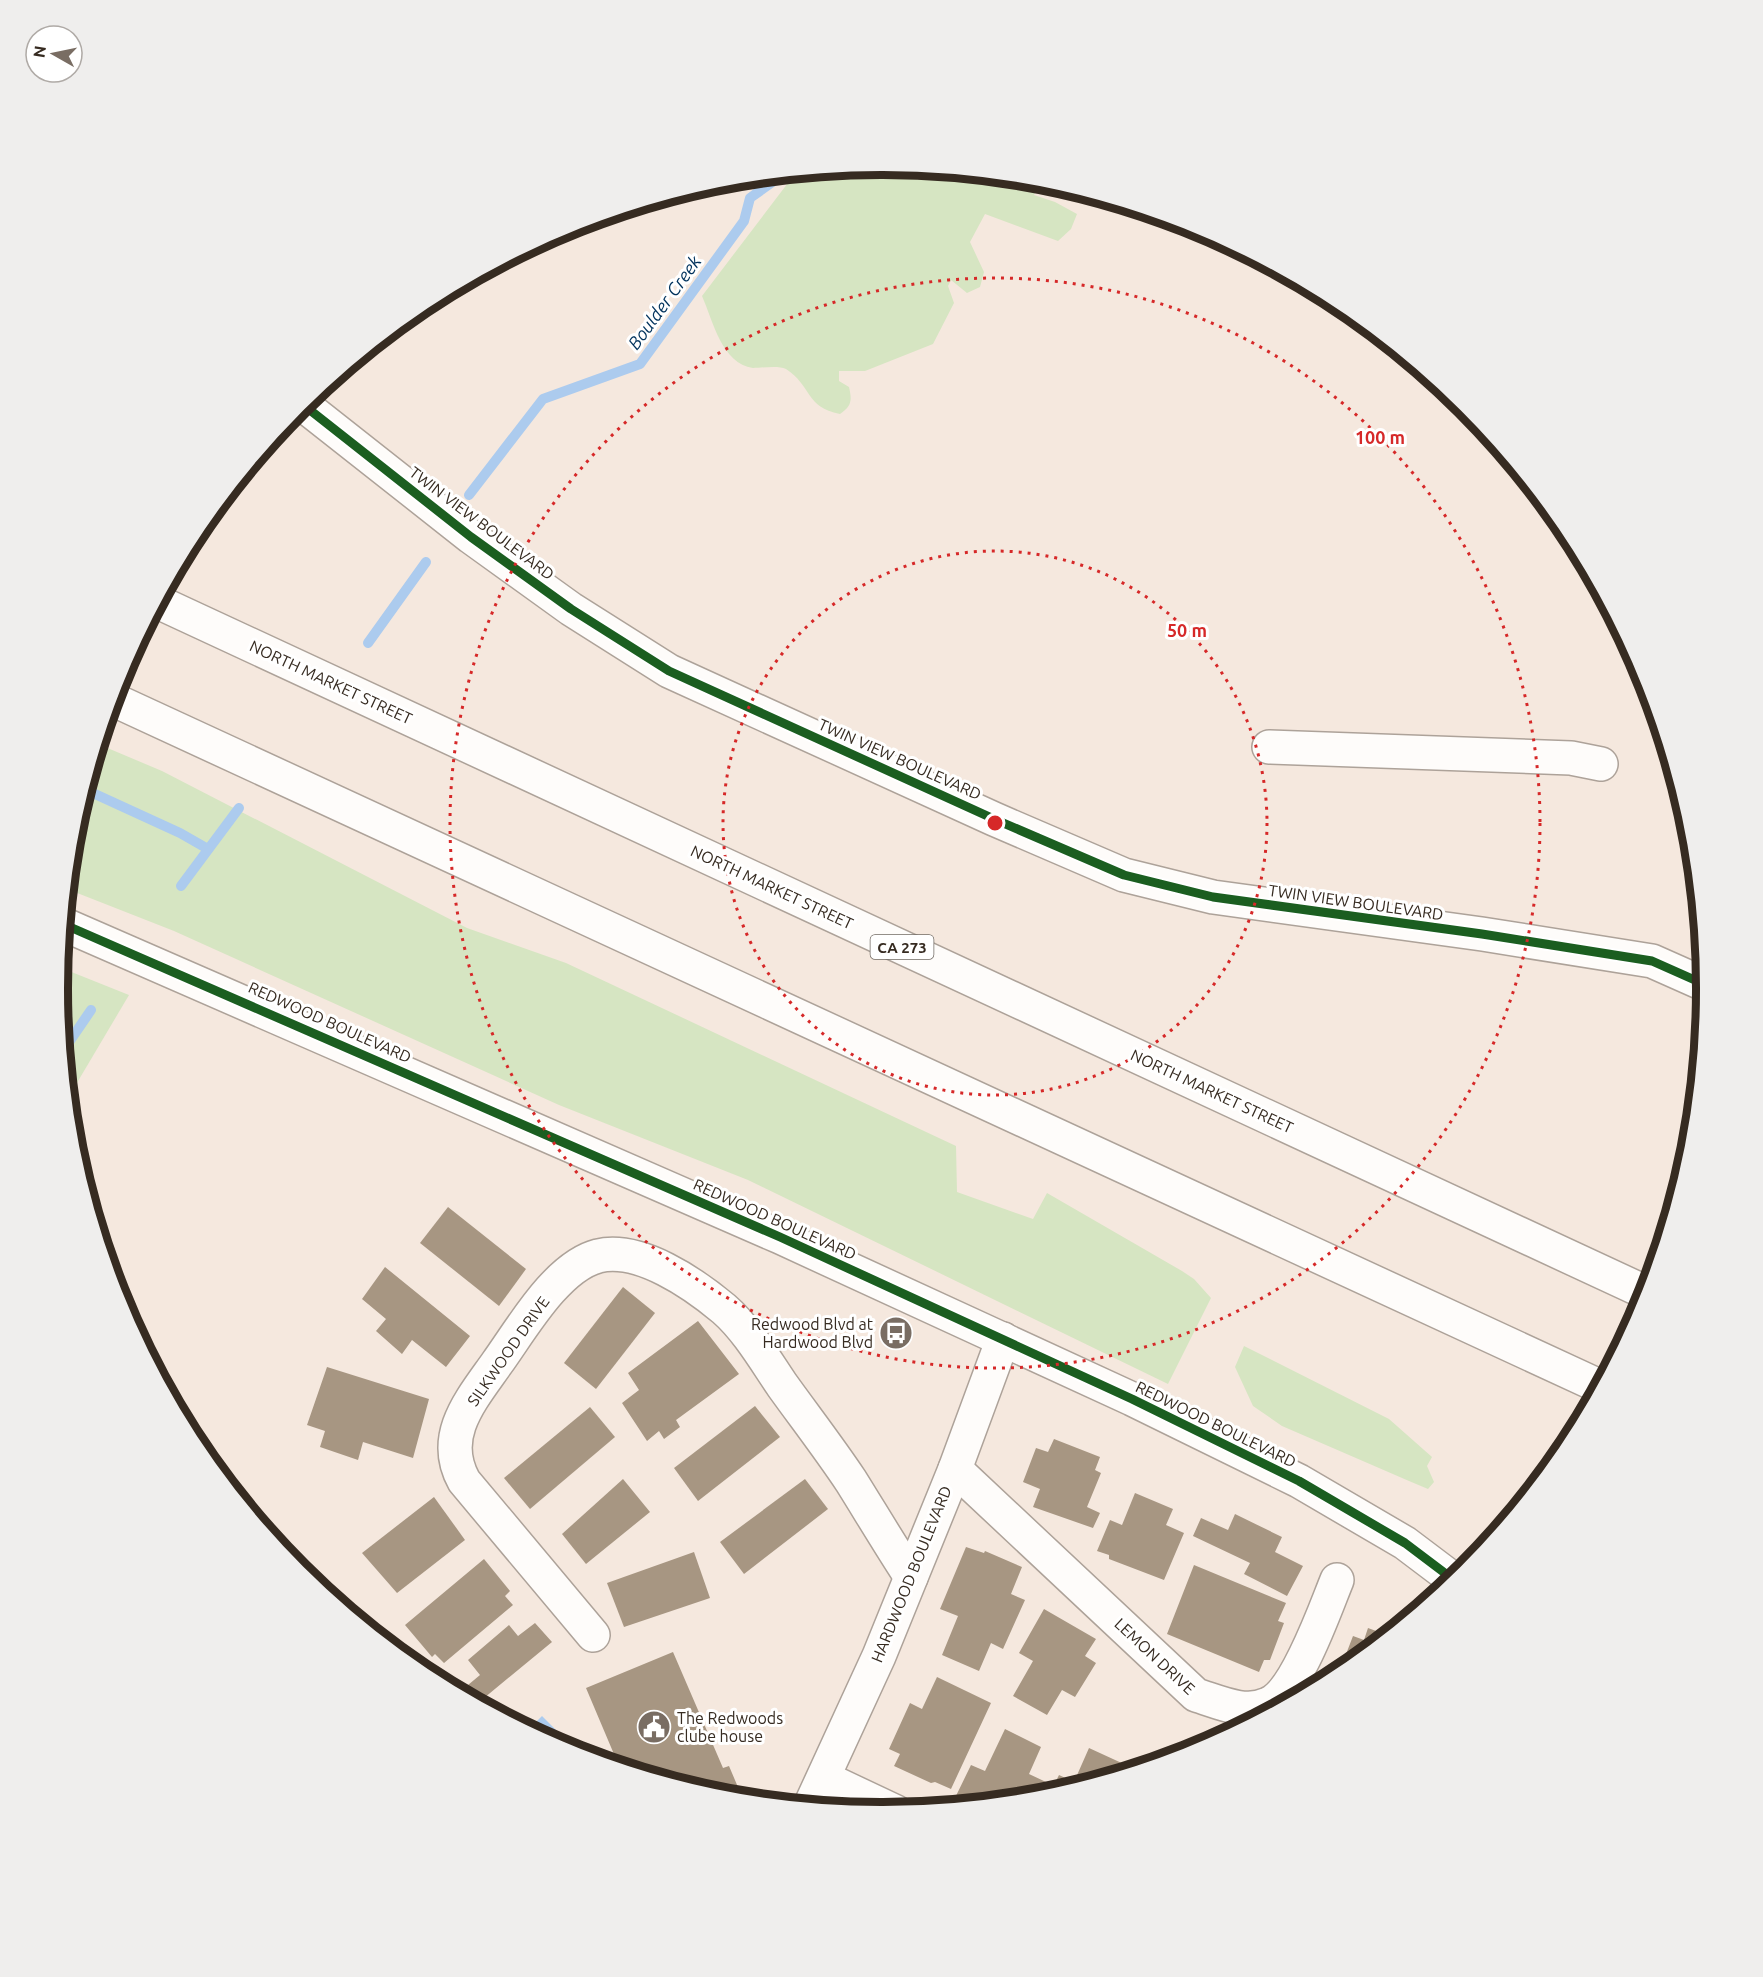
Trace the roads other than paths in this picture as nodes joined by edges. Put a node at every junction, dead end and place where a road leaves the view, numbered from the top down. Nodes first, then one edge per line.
1 (310, 409) edge
2 (164, 605) edge
3 (120, 703) edge
4 (1269, 747) dead end
5 (1601, 764) dead end
6 (70, 927) edge
7 (1696, 980) edge
8 (1638, 1289) edge
9 (1003, 1339) junction
10 (1593, 1383) edge
11 (955, 1469) junction
12 (1446, 1574) edge
13 (910, 1577) junction
14 (1337, 1580) dead end
15 (593, 1635) dead end
16 (1272, 1702) edge
17 (1268, 1704) edge
18 (817, 1792) edge
19 (854, 1801) edge

1 - 7 street, TWIN VIEW BOULEVARD
2 - 8 street, NORTH MARKET STREET / CA 273
3 - 10 street
4 - 5 street
6 - 9 street, REDWOOD BOULEVARD
9 - 11 street, HARDWOOD BOULEVARD
9 - 12 street, REDWOOD BOULEVARD
11 - 13 street, HARDWOOD BOULEVARD
11 - 17 street, LEMON DRIVE
13 - 15 street, SILKWOOD DRIVE
13 - 18 street, HARDWOOD BOULEVARD
14 - 16 street, LEMON DRIVE
18 - 19 street

